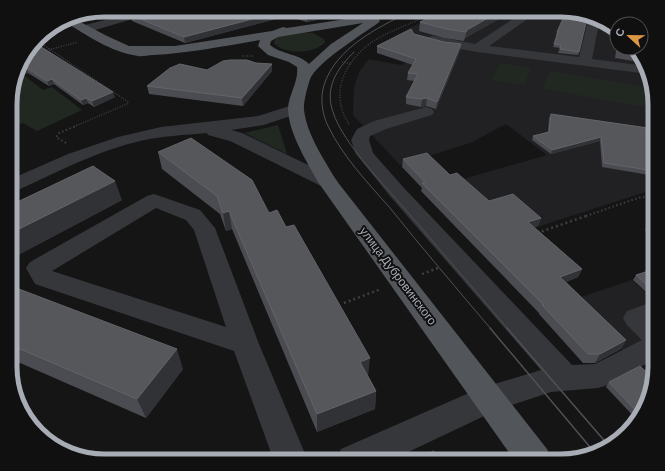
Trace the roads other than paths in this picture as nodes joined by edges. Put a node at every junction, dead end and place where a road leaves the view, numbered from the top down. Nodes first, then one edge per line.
1 (128, 17) edge
2 (373, 17) edge
3 (383, 17) edge
4 (522, 17) edge
5 (74, 23) edge
6 (593, 24) edge
7 (85, 29) junction
8 (283, 31) junction
9 (418, 36) edge
10 (477, 48) junction
11 (127, 50) junction
12 (279, 54) junction
13 (585, 62) junction
14 (640, 69) edge
15 (303, 78) junction
16 (296, 109) junction
17 (426, 112) dead end
18 (189, 129) junction
19 (328, 182) junction
20 (17, 183) edge
21 (648, 314) edge
22 (648, 329) edge
23 (245, 344) junction
24 (648, 350) edge
25 (565, 377) junction
26 (489, 399) junction
27 (289, 454) edge
28 (368, 454) edge
29 (530, 454) edge

1 - 7 street
2 - 8 main road
3 - 15 main road
4 - 10 street
5 - 7 main road
6 - 13 street
7 - 11 main road
8 - 11 main road
8 - 12 main road
9 - 10 street
10 - 13 street
11 - 12 main road
12 - 15 main road
13 - 14 street
15 - 16 main road, улица Дубровинского
16 - 18 street
16 - 19 main road, улица Дубровинского
17 - 25 street
18 - 19 street
18 - 20 street
19 - 26 main road, улица Дубровинского
21 - 22 street
23 - 23 street
23 - 27 street
24 - 25 street
25 - 26 street
26 - 28 street
26 - 29 main road, улица Дубровинского

